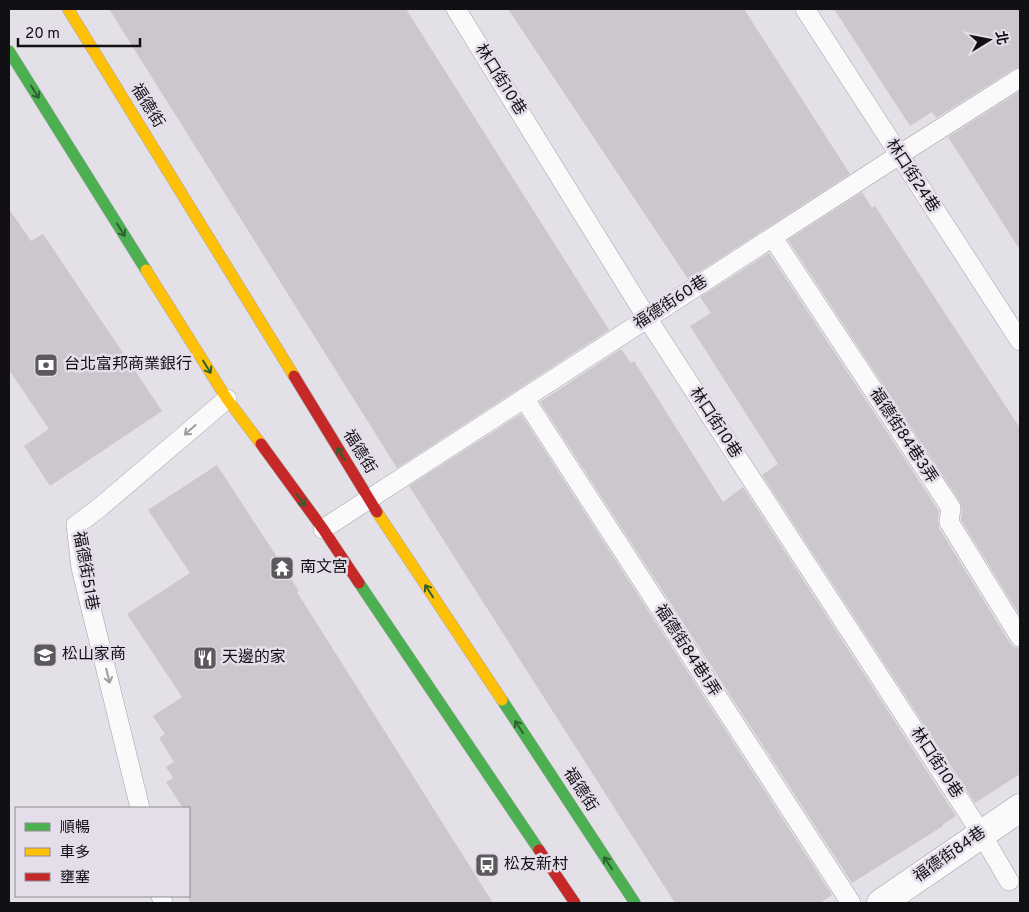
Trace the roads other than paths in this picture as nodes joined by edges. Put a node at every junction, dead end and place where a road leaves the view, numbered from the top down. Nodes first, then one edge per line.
1 (68, 9) edge
2 (456, 9) edge
3 (805, 9) edge
4 (9, 51) edge
5 (1020, 78) edge
6 (898, 155) junction
7 (773, 238) junction
8 (647, 318) junction
9 (1020, 342) edge
10 (524, 398) junction
11 (227, 399) junction
12 (369, 499) junction
13 (323, 529) junction
14 (1020, 637) edge
15 (140, 807) edge
16 (1020, 808) edge
17 (981, 833) junction
18 (1008, 881) dead end
19 (575, 903) edge
20 (635, 903) edge
21 (850, 903) edge
22 (881, 903) edge

12 -> 1 street, 福德街
2 - 8 lane, 林口街10巷
3 - 6 lane, 林口街24巷
4 -> 11 street
5 - 6 lane, 福德街60巷
6 - 7 lane, 福德街60巷
6 - 9 lane, 林口街24巷
7 - 8 lane, 福德街60巷
7 - 14 lane, 福德街84巷3弄
8 - 10 lane, 福德街60巷
8 - 17 lane, 林口街10巷
10 - 12 lane, 福德街60巷
10 - 21 lane, 福德街84巷1弄
11 -> 13 street
11 -> 15 lane, 福德街51巷
12 - 13 lane, 福德街60巷
20 -> 12 street, 福德街
13 - 19 street
16 - 17 street, 福德街84巷
17 - 18 lane, 林口街10巷
17 - 22 street, 福德街84巷

